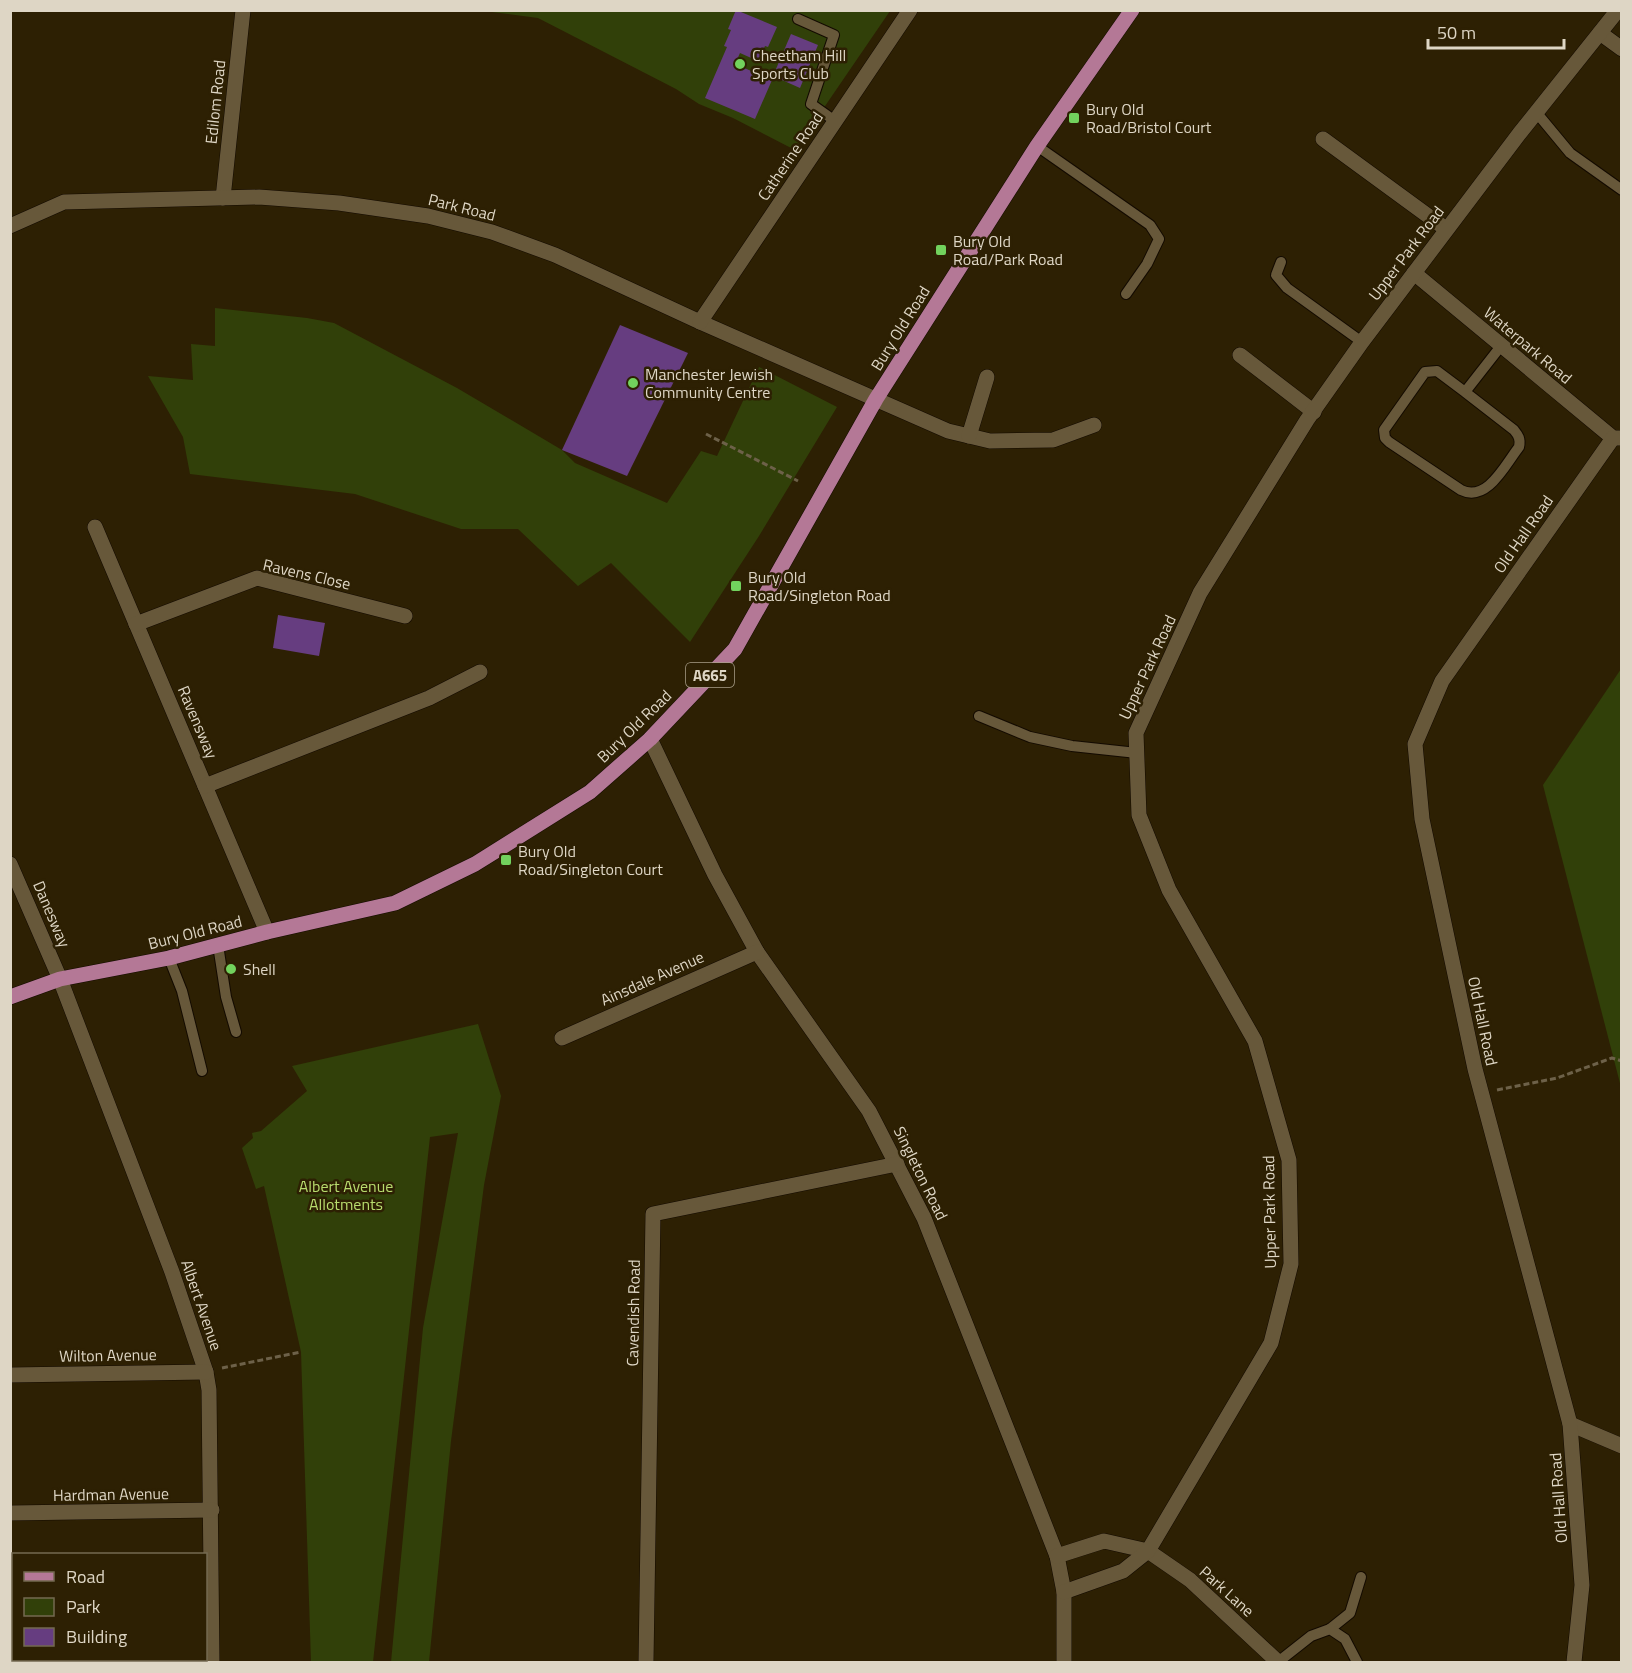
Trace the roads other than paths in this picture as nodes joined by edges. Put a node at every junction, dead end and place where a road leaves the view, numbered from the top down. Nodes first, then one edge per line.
1 (243, 10) edge
2 (910, 10) edge
3 (1132, 10) edge
4 (1618, 10) edge
5 (798, 19) dead end
6 (1600, 33) junction
7 (1622, 49) edge
8 (1536, 112) junction
9 (835, 121) junction
10 (1323, 139) dead end
11 (1037, 146) junction
12 (1622, 190) edge
13 (223, 198) junction
14 (10, 226) edge
15 (1446, 229) junction
16 (1281, 262) dead end
17 (1414, 273) junction
18 (1126, 294) dead end
19 (700, 322) junction
20 (1362, 342) junction
21 (1501, 346) junction
22 (1240, 356) dead end
23 (987, 378) dead end
24 (1465, 392) junction
25 (876, 399) junction
26 (1314, 412) junction
27 (1094, 425) dead end
28 (969, 436) junction
29 (1617, 438) edge
30 (95, 527) dead end
31 (405, 616) dead end
32 (136, 624) junction
33 (480, 672) dead end
34 (979, 716) dead end
35 (650, 739) junction
36 (1137, 753) junction
37 (205, 786) junction
38 (10, 864) edge
39 (267, 932) junction
40 (218, 945) junction
41 (757, 951) junction
42 (169, 958) junction
43 (60, 979) junction
44 (10, 997) edge
45 (236, 1032) dead end
46 (562, 1038) dead end
47 (202, 1071) dead end
48 (897, 1164) junction
49 (206, 1372) junction
50 (10, 1375) edge
51 (1570, 1424) junction
52 (1622, 1446) edge
53 (212, 1510) junction
54 (10, 1514) edge
55 (1148, 1551) junction
56 (1057, 1556) junction
57 (1361, 1577) dead end
58 (1064, 1592) junction
59 (1330, 1629) junction
60 (210, 1654) edge
61 (646, 1662) edge
62 (1064, 1662) edge
63 (1278, 1662) edge
64 (1357, 1662) edge
65 (1575, 1662) edge

1 - 13 street, Edilom Road
2 - 9 street, Catherine Road
3 - 11 main road, Bury Old Road / A665
4 - 6 street, Upper Park Road
5 - 9 lane
6 - 7 street
6 - 8 street, Upper Park Road
8 - 12 lane
8 - 15 street, Upper Park Road
9 - 19 street, Catherine Road
10 - 15 street
11 - 18 lane
11 - 25 main road, Bury Old Road / A665
13 - 14 street, Park Road
13 - 19 street, Park Road
15 - 17 street, Upper Park Road
16 - 20 lane
17 - 20 street, Upper Park Road
17 - 21 street, Waterpark Road
19 - 25 street, Park Road
20 - 26 street, Upper Park Road
21 - 24 lane
21 - 29 street, Waterpark Road
22 - 26 street
23 - 28 street
24 - 24 lane
25 - 28 street, Park Road
25 - 35 main road, Bury Old Road / A665
26 - 36 street, Upper Park Road
27 - 28 street, Park Road
29 - 51 street, Old Hall Road
30 - 32 street, Ravensway
31 - 32 street, Ravens Close
32 - 37 street, Ravensway
33 - 37 street
34 - 36 lane
35 - 39 main road, Bury Old Road / A665
35 - 41 street, Singleton Road
36 - 55 street, Upper Park Road
37 - 39 street, Ravensway
38 - 43 street, Danesway
39 - 40 main road, Bury Old Road / A665
40 - 42 main road, Bury Old Road / A665
40 - 45 lane
41 - 46 street, Ainsdale Avenue
41 - 48 street, Singleton Road
42 - 43 main road, Bury Old Road / A665
42 - 47 lane
43 - 44 main road, Bury Old Road / A665
43 - 49 street, Albert Avenue
48 - 56 street, Singleton Road
48 - 61 street, Cavendish Road
49 - 50 street, Wilton Avenue
49 - 53 street, Albert Avenue
51 - 52 street
51 - 65 street, Old Hall Road
53 - 54 street, Hardman Avenue
53 - 60 street, Albert Avenue
55 - 56 street
55 - 58 street, Upper Park Road
55 - 63 street, Park Lane
56 - 58 street, Singleton Road
57 - 59 lane
58 - 62 street, Singleton Road
59 - 63 lane
59 - 64 lane

